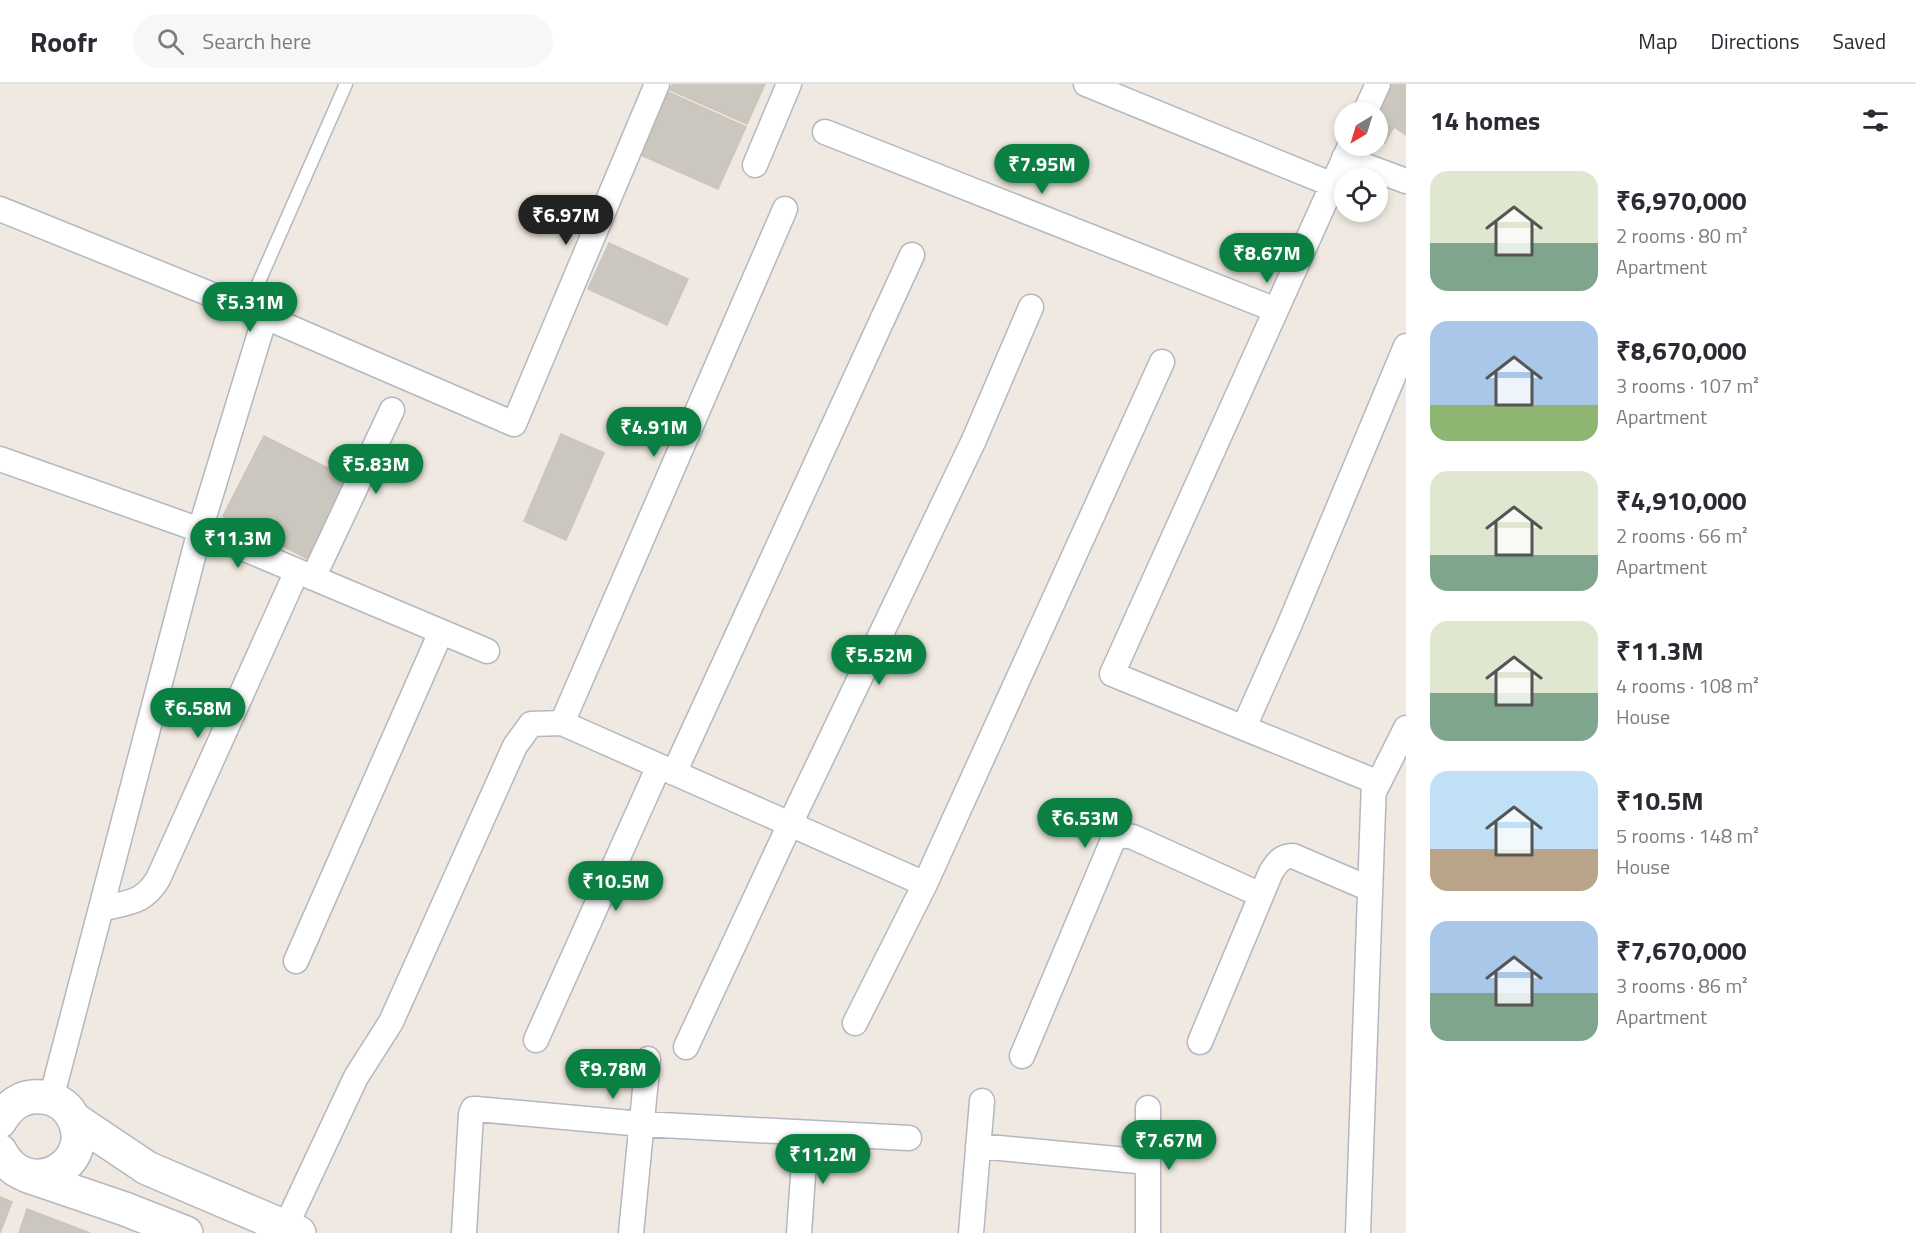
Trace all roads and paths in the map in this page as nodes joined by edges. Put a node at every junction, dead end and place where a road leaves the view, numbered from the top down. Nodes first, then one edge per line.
1 (346, 84) edge
2 (657, 84) edge
3 (789, 84) edge
4 (1086, 84) edge
5 (1378, 84) edge
6 (1370, 102) edge
7 (825, 132) dead end
8 (1345, 156) edge
9 (1355, 156) edge
10 (755, 165) dead end
11 (1406, 181) edge
12 (1333, 185) junction
13 (0, 209) edge
14 (785, 209) dead end
15 (912, 255) dead end
16 (1031, 307) dead end
17 (1276, 310) junction
18 (256, 313) junction
19 (1406, 346) edge
20 (1162, 362) dead end
21 (392, 410) dead end
22 (0, 459) edge
23 (200, 530) junction
24 (305, 574) junction
25 (441, 632) junction
26 (487, 651) dead end
27 (562, 723) junction
28 (1244, 727) junction
29 (1406, 728) edge
30 (666, 770) junction
31 (1374, 792) junction
32 (790, 824) junction
33 (925, 884) junction
34 (1370, 888) junction
35 (1261, 895) junction
36 (100, 909) junction
37 (296, 961) dead end
38 (855, 1023) dead end
39 (536, 1040) dead end
40 (1200, 1042) dead end
41 (686, 1047) dead end
42 (1022, 1056) dead end
43 (648, 1059) dead end
44 (982, 1101) dead end
45 (39, 1104) edge
46 (1148, 1108) dead end
47 (0, 1121) edge
48 (642, 1124) junction
49 (806, 1133) junction
50 (909, 1138) dead end
51 (978, 1146) junction
52 (1148, 1162) junction
53 (11, 1166) edge
54 (292, 1230) edge
55 (186, 1233) edge
56 (464, 1233) edge
57 (631, 1233) edge
58 (799, 1233) edge
59 (970, 1233) edge
60 (1148, 1233) edge
61 (1358, 1233) edge

1 - 18 lane
2 - 18 street
3 - 10 street
4 - 12 street
5 - 6 street
7 - 17 street
8 - 12 street
9 - 11 street
12 - 17 street
13 - 18 street
14 - 27 street
15 - 30 street
16 - 32 street
17 - 28 street
18 - 23 street
19 - 28 street
20 - 33 street
21 - 24 street
22 - 23 street
23 - 24 street
23 - 36 street
24 - 25 street
24 - 36 street
25 - 26 street
25 - 37 street
27 - 30 street
27 - 54 street
28 - 31 street
29 - 31 street
30 - 32 street
30 - 39 street
31 - 34 street
32 - 33 street
32 - 41 street
33 - 38 street
34 - 35 street
34 - 61 street
35 - 40 street
35 - 42 street
36 - 45 street
43 - 48 street
44 - 51 street
45 - 47 main road
45 - 53 main road
45 - 54 main road
46 - 52 street
48 - 49 street
48 - 56 street
48 - 57 street
49 - 50 street
49 - 58 street
51 - 52 street
51 - 59 street
52 - 60 street
53 - 55 main road

